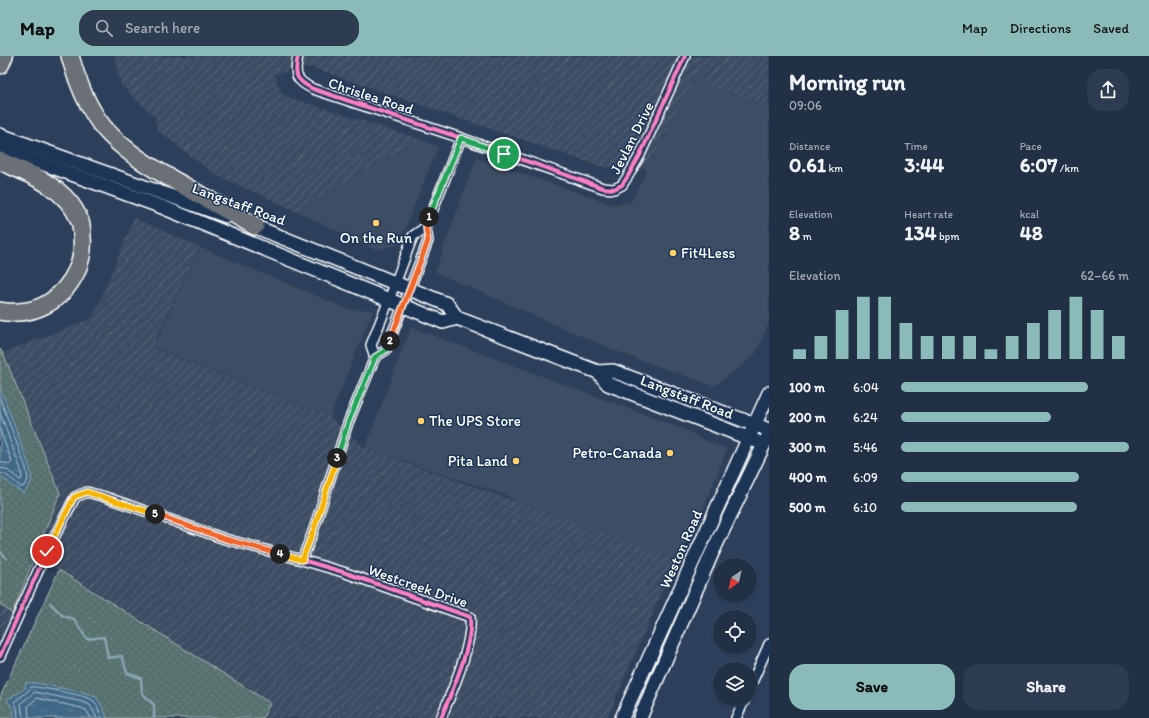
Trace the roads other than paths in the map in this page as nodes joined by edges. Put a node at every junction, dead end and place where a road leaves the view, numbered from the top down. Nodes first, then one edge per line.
1 (4, 56) edge
2 (70, 56) edge
3 (298, 56) edge
4 (685, 56) edge
5 (0, 65) edge
6 (461, 138) junction
7 (1, 142) edge
8 (0, 161) edge
9 (255, 226) junction
10 (426, 227) junction
11 (396, 282) junction
12 (410, 288) junction
13 (389, 300) junction
14 (403, 306) junction
15 (0, 311) edge
16 (457, 318) junction
17 (375, 357) junction
18 (598, 372) junction
19 (769, 393) edge
20 (754, 425) junction
21 (769, 430) edge
22 (748, 438) junction
23 (768, 441) edge
24 (302, 560) junction
25 (769, 644) edge
26 (0, 656) edge
27 (757, 671) edge
28 (742, 706) edge
29 (441, 718) edge
30 (622, 718) edge
31 (640, 718) edge
32 (736, 718) edge

1 - 5 highway
2 - 9 highway
3 - 6 street, Chrislea Road
4 - 6 street, Jevlan Drive
6 - 10 street
7 - 9 main road, Langstaff Road
7 - 13 main road, Langstaff Road
8 - 15 highway
9 - 11 main road, Langstaff Road
10 - 11 street
10 - 12 street
11 - 12 main road, Langstaff Road
11 - 13 street
12 - 14 street
12 - 16 main road, Langstaff Road
13 - 14 main road, Langstaff Road
13 - 17 street
14 - 16 main road, Langstaff Road
14 - 17 street
16 - 18 main road, Langstaff Road
17 - 24 street
18 - 20 main road, Langstaff Road
18 - 22 main road, Langstaff Road
19 - 20 main road, Weston Road
20 - 21 main road, Langstaff Road
20 - 22 main road, Weston Road
22 - 23 main road, Langstaff Road
22 - 30 main road, Weston Road
23 - 31 main road, Weston Road
24 - 26 street
24 - 29 street, Westcreek Drive
25 - 27 street
28 - 32 street

